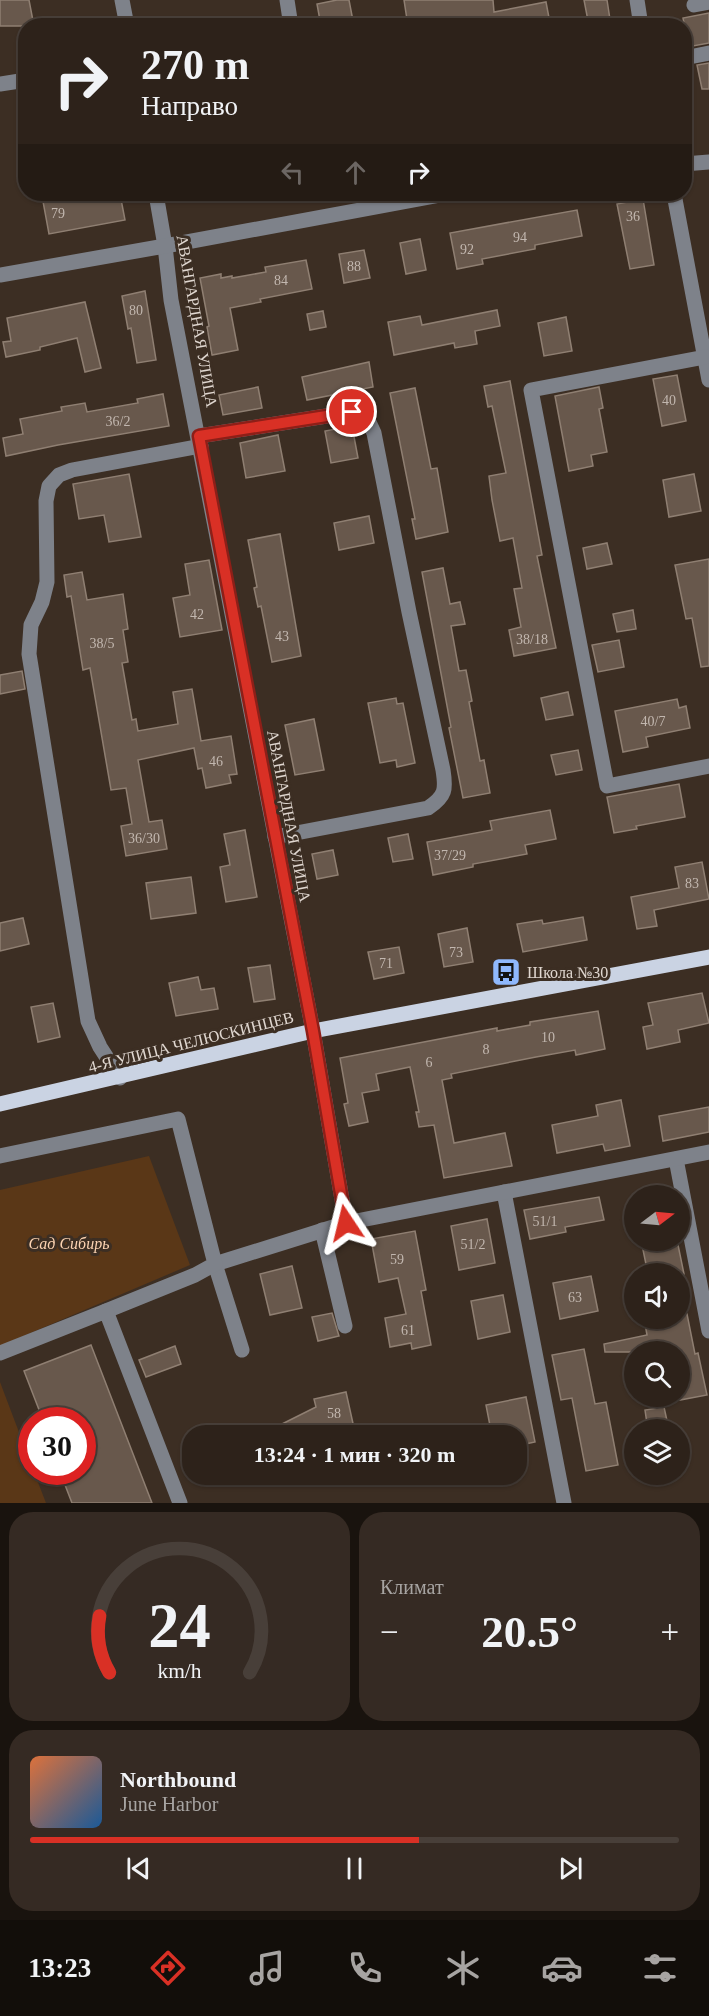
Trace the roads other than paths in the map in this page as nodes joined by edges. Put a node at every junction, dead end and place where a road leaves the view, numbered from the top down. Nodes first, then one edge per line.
1 (122, 0) edge
2 (287, 0) edge
3 (637, 0) edge
4 (709, 2) edge
5 (694, 5) dead end
6 (125, 18) edge
7 (290, 18) edge
8 (640, 18) edge
9 (709, 53) edge
10 (692, 56) edge
11 (18, 81) edge
12 (0, 84) edge
13 (709, 162) edge
14 (692, 163) edge
15 (157, 201) edge
16 (408, 201) edge
17 (675, 201) edge
18 (165, 246) junction
19 (0, 274) edge
20 (705, 357) junction
21 (709, 380) edge
22 (200, 441) junction
23 (709, 766) edge
24 (275, 837) junction
25 (709, 957) edge
26 (313, 1031) junction
27 (120, 1078) junction
28 (0, 1104) edge
29 (709, 1152) edge
30 (0, 1156) edge
31 (676, 1159) junction
32 (504, 1192) junction
33 (346, 1223) junction
34 (322, 1230) junction
35 (215, 1264) junction
36 (106, 1311) junction
37 (345, 1326) dead end
38 (709, 1330) edge
39 (242, 1350) dead end
40 (0, 1353) edge
41 (180, 1503) edge
42 (564, 1503) edge

1 - 6 street
2 - 7 street
3 - 8 street
4 - 5 street
9 - 10 street
11 - 12 street
13 - 14 street
15 - 18 street, АВАНГАРДНАЯ УЛИЦА
16 - 18 street
17 - 20 street
18 - 19 street
18 - 22 street, АВАНГАРДНАЯ УЛИЦА
20 - 21 street
20 - 23 street
22 - 24 street, АВАНГАРДНАЯ УЛИЦА
22 - 24 street
22 - 27 street
24 - 26 street, АВАНГАРДНАЯ УЛИЦА
25 - 26 main road, 4-Я УЛИЦА ЧЕЛЮСКИНЦЕВ
26 - 27 main road, 4-Я УЛИЦА ЧЕЛЮСКИНЦЕВ
26 - 33 street, АВАНГАРДНАЯ УЛИЦА
27 - 28 main road, 4-Я УЛИЦА ЧЕЛЮСКИНЦЕВ
29 - 31 street
30 - 35 street
31 - 32 street
31 - 38 street
32 - 33 street
32 - 42 street
33 - 34 street
34 - 35 street
34 - 37 street
35 - 36 street
35 - 39 street
36 - 40 street
36 - 41 street

